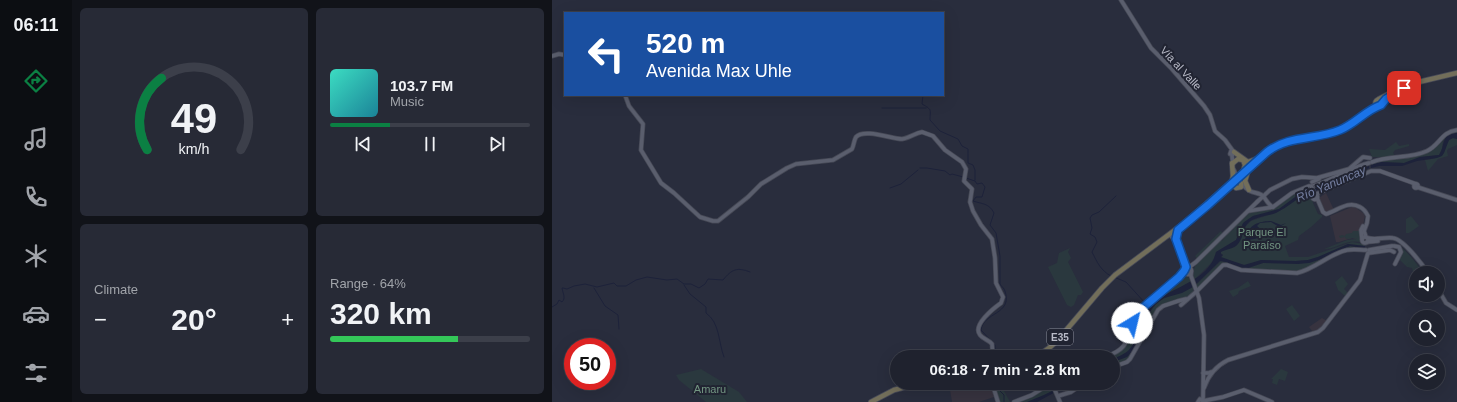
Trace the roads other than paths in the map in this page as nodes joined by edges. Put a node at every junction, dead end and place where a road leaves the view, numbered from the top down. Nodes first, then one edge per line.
1 (1121, 0) edge
2 (564, 54) edge
3 (552, 56) edge
4 (1457, 74) edge
5 (625, 96) edge
6 (1379, 103) junction
7 (1457, 130) edge
8 (1232, 153) junction
9 (1256, 159) junction
10 (1370, 162) junction
11 (1232, 163) junction
12 (1249, 168) junction
13 (1370, 170) junction
14 (1243, 172) junction
15 (1236, 180) junction
16 (1310, 184) junction
17 (1416, 185) junction
18 (1275, 187) junction
19 (1249, 190) junction
20 (1262, 196) junction
21 (1315, 196) junction
22 (1457, 199) edge
23 (1273, 207) junction
24 (1247, 212) junction
25 (1178, 230) junction
26 (1171, 236) junction
27 (1176, 241) junction
28 (1366, 241) junction
29 (1401, 242) junction
30 (1393, 247) junction
31 (1181, 251) junction
32 (1367, 251) junction
33 (1374, 253) junction
34 (1186, 263) junction
35 (1194, 264) junction
36 (1395, 264) dead end
37 (1422, 266) edge
38 (1188, 271) junction
39 (1196, 290) junction
40 (1445, 299) edge
41 (1457, 310) edge
42 (1066, 332) junction
43 (992, 350) edge
44 (1046, 350) edge
45 (1120, 350) edge
46 (1120, 366) edge
47 (1205, 373) junction
48 (1205, 380) junction
49 (890, 389) edge
50 (894, 390) edge
51 (994, 390) edge
52 (1039, 390) edge
53 (1055, 390) edge
54 (1074, 390) edge
55 (1057, 395) junction
56 (1201, 401) edge
57 (867, 402) edge
58 (871, 402) edge
59 (998, 402) edge
60 (1014, 402) edge
61 (1060, 402) edge
62 (1272, 402) edge

1 - 8 main road, Vía al Valle
2 - 3 main road
4 - 6 highway, E35
5 - 43 main road
6 - 9 highway, E35
6 - 12 highway, E35
7 - 10 main road
8 - 9 highway
8 - 11 main road
9 - 14 highway, E35
10 - 13 main road
10 - 16 main road
10 - 16 main road
11 - 14 highway
11 - 15 main road
11 - 15 highway
11 - 19 main road
12 - 15 highway, E35
12 - 19 highway
13 - 17 main road
13 - 21 main road
14 - 15 highway, E35
15 - 20 main road
15 - 25 highway, E35
15 - 42 highway, E35
16 - 18 main road
16 - 21 main road, bridge
16 - 23 main road
17 - 21 main road
17 - 22 main road
18 - 20 main road
18 - 20 main road
19 - 20 main road
20 - 23 main road
20 - 24 main road
21 - 28 main road
21 - 28 main road
23 - 24 main road
24 - 35 main road
25 - 26 highway, E35
25 - 27 main road
26 - 27 main road
26 - 42 highway, E35
27 - 31 main road
28 - 29 main road
28 - 29 main road
28 - 32 main road
29 - 37 main road
30 - 32 main road
30 - 33 main road
30 - 33 main road
30 - 36 main road
31 - 34 main road
31 - 38 main road
32 - 33 main road
32 - 39 main road
32 - 47 main road
32 - 48 main road
34 - 35 main road
34 - 38 main road
35 - 38 main road
38 - 39 main road
38 - 45 main road
39 - 46 main road
39 - 47 main road
40 - 41 main road
42 - 44 highway, E35
47 - 48 main road
48 - 56 main road
48 - 56 main road
49 - 57 highway
50 - 58 highway
51 - 59 main road
52 - 60 main road
53 - 55 main road
54 - 55 main road
55 - 61 main road
56 - 62 main road

